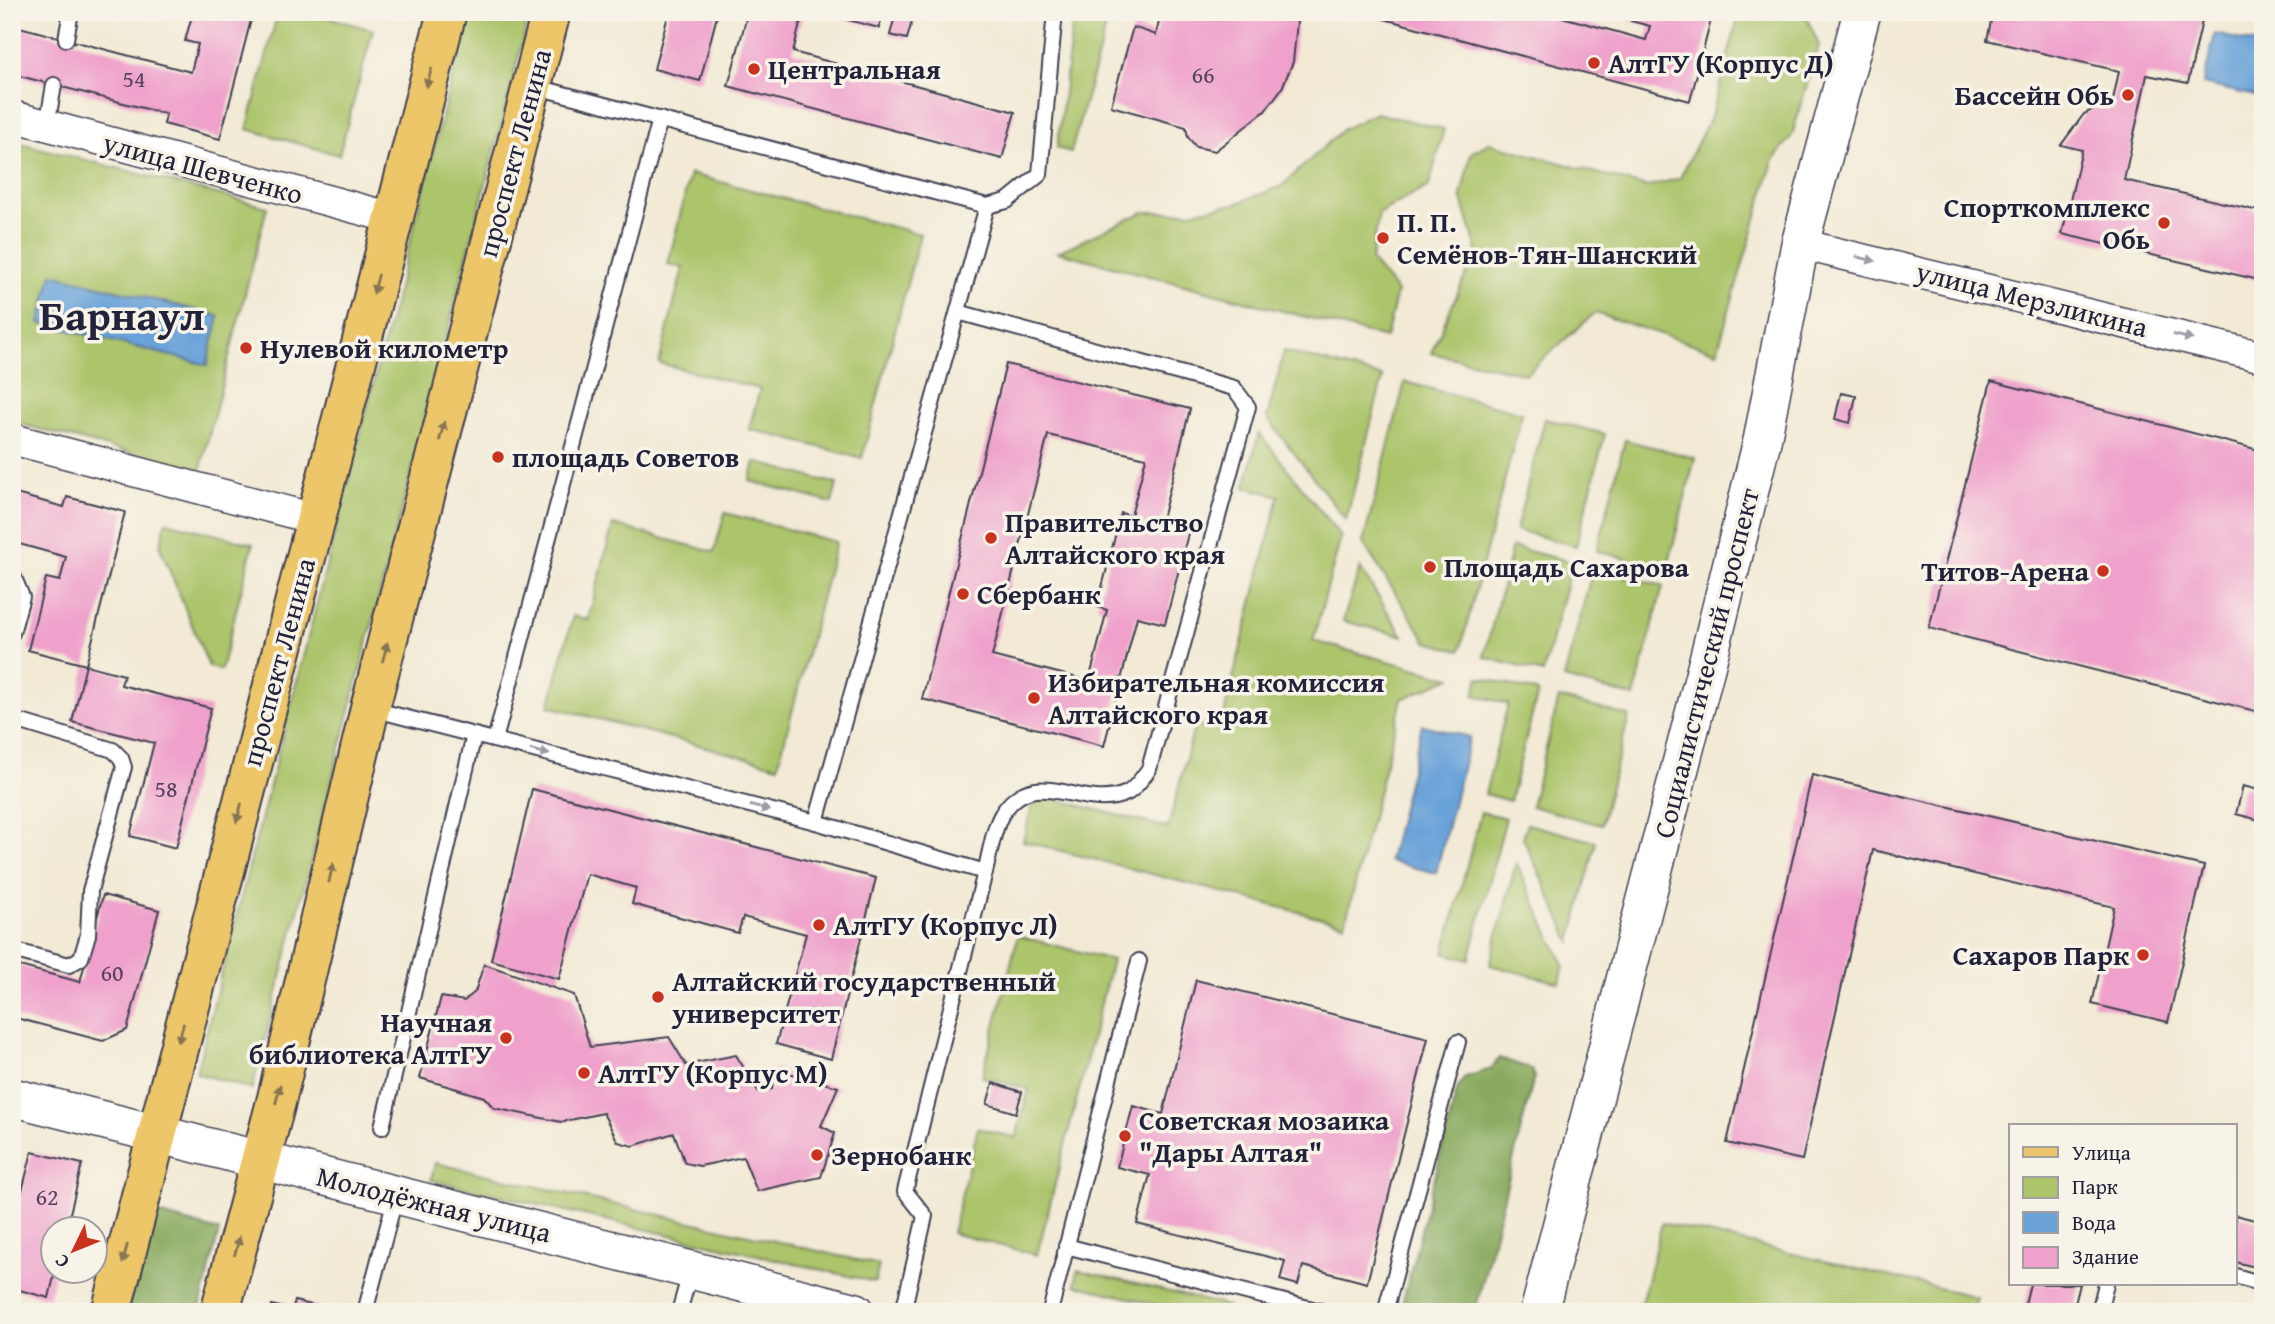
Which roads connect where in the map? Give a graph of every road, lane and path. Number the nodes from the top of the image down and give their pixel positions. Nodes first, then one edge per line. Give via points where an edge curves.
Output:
1 (71, 12) edge
2 (447, 12) edge
3 (551, 12) edge
4 (1055, 12) edge
5 (1862, 12) edge
6 (66, 39) dead end
7 (54, 85) dead end
8 (531, 85) junction
9 (12, 116) edge
10 (660, 119) junction
11 (47, 126) junction
12 (987, 206) junction
13 (393, 218) junction
14 (1800, 244) junction
15 (958, 313) junction
16 (2263, 357) edge
17 (12, 439) edge
18 (315, 519) junction
19 (12, 573) edge
20 (12, 633) edge
21 (370, 708) junction
22 (12, 719) edge
23 (474, 735) junction
24 (495, 740) junction
25 (816, 822) junction
26 (985, 872) junction
27 (12, 950) edge
28 (1139, 961) dead end
29 (1458, 1042) dead end
30 (12, 1097) edge
31 (382, 1127) dead end
32 (156, 1133) junction
33 (261, 1160) junction
34 (396, 1195) junction
35 (1066, 1246) junction
36 (691, 1270) junction
37 (2236, 1276) edge
38 (2263, 1284) edge
39 (2106, 1286) edge
40 (111, 1312) edge
41 (220, 1312) edge
42 (365, 1312) edge
43 (679, 1312) edge
44 (856, 1312) edge
45 (903, 1312) edge
46 (1050, 1312) edge
47 (1324, 1312) edge
48 (1385, 1312) edge
49 (1539, 1312) edge
50 (2099, 1312) edge

1 - 6 lane
2 -> 13 main road, проспект Ленина
3 - 8 main road, проспект Ленина
4 - 12 lane via 1040,174 1007,201
5 - 14 street, Социалистический проспект
7 - 11 lane
8 - 10 lane
21 -> 8 main road, проспект Ленина
9 - 11 street, улица Шевченко
10 - 12 lane
10 - 24 lane
11 - 13 street, улица Шевченко
12 - 15 lane
13 -> 18 main road, проспект Ленина
14 -> 16 street, улица Мерзликина
14 - 49 street, Социалистический проспект via 1762,441
15 - 25 lane
15 - 26 lane via 1234,388 1248,407 1149,769 1129,792 1101,800 1041,787 1015,799 1001,816
17 - 18 street
18 -> 32 main road, проспект Ленина
19 - 20 lane via 22,597
21 - 23 lane
33 -> 21 main road, проспект Ленина
22 - 27 lane via 113,750 124,767 90,891 89,931 81,958 69,965
23 - 24 lane
23 - 31 lane
24 -> 25 lane
25 - 26 lane
26 - 45 lane via 905,1191 925,1216
28 - 35 lane
29 - 48 lane
30 - 32 street, Молодёжная улица
32 - 33 street, Молодёжная улица
32 -> 40 main road, проспект Ленина
33 - 34 street, Молодёжная улица
41 -> 33 main road, проспект Ленина
34 - 36 street, Молодёжная улица
34 - 42 lane
35 - 46 lane
35 - 47 lane
36 - 43 lane
36 - 44 street, Молодёжная улица
37 - 38 lane
39 - 50 lane

